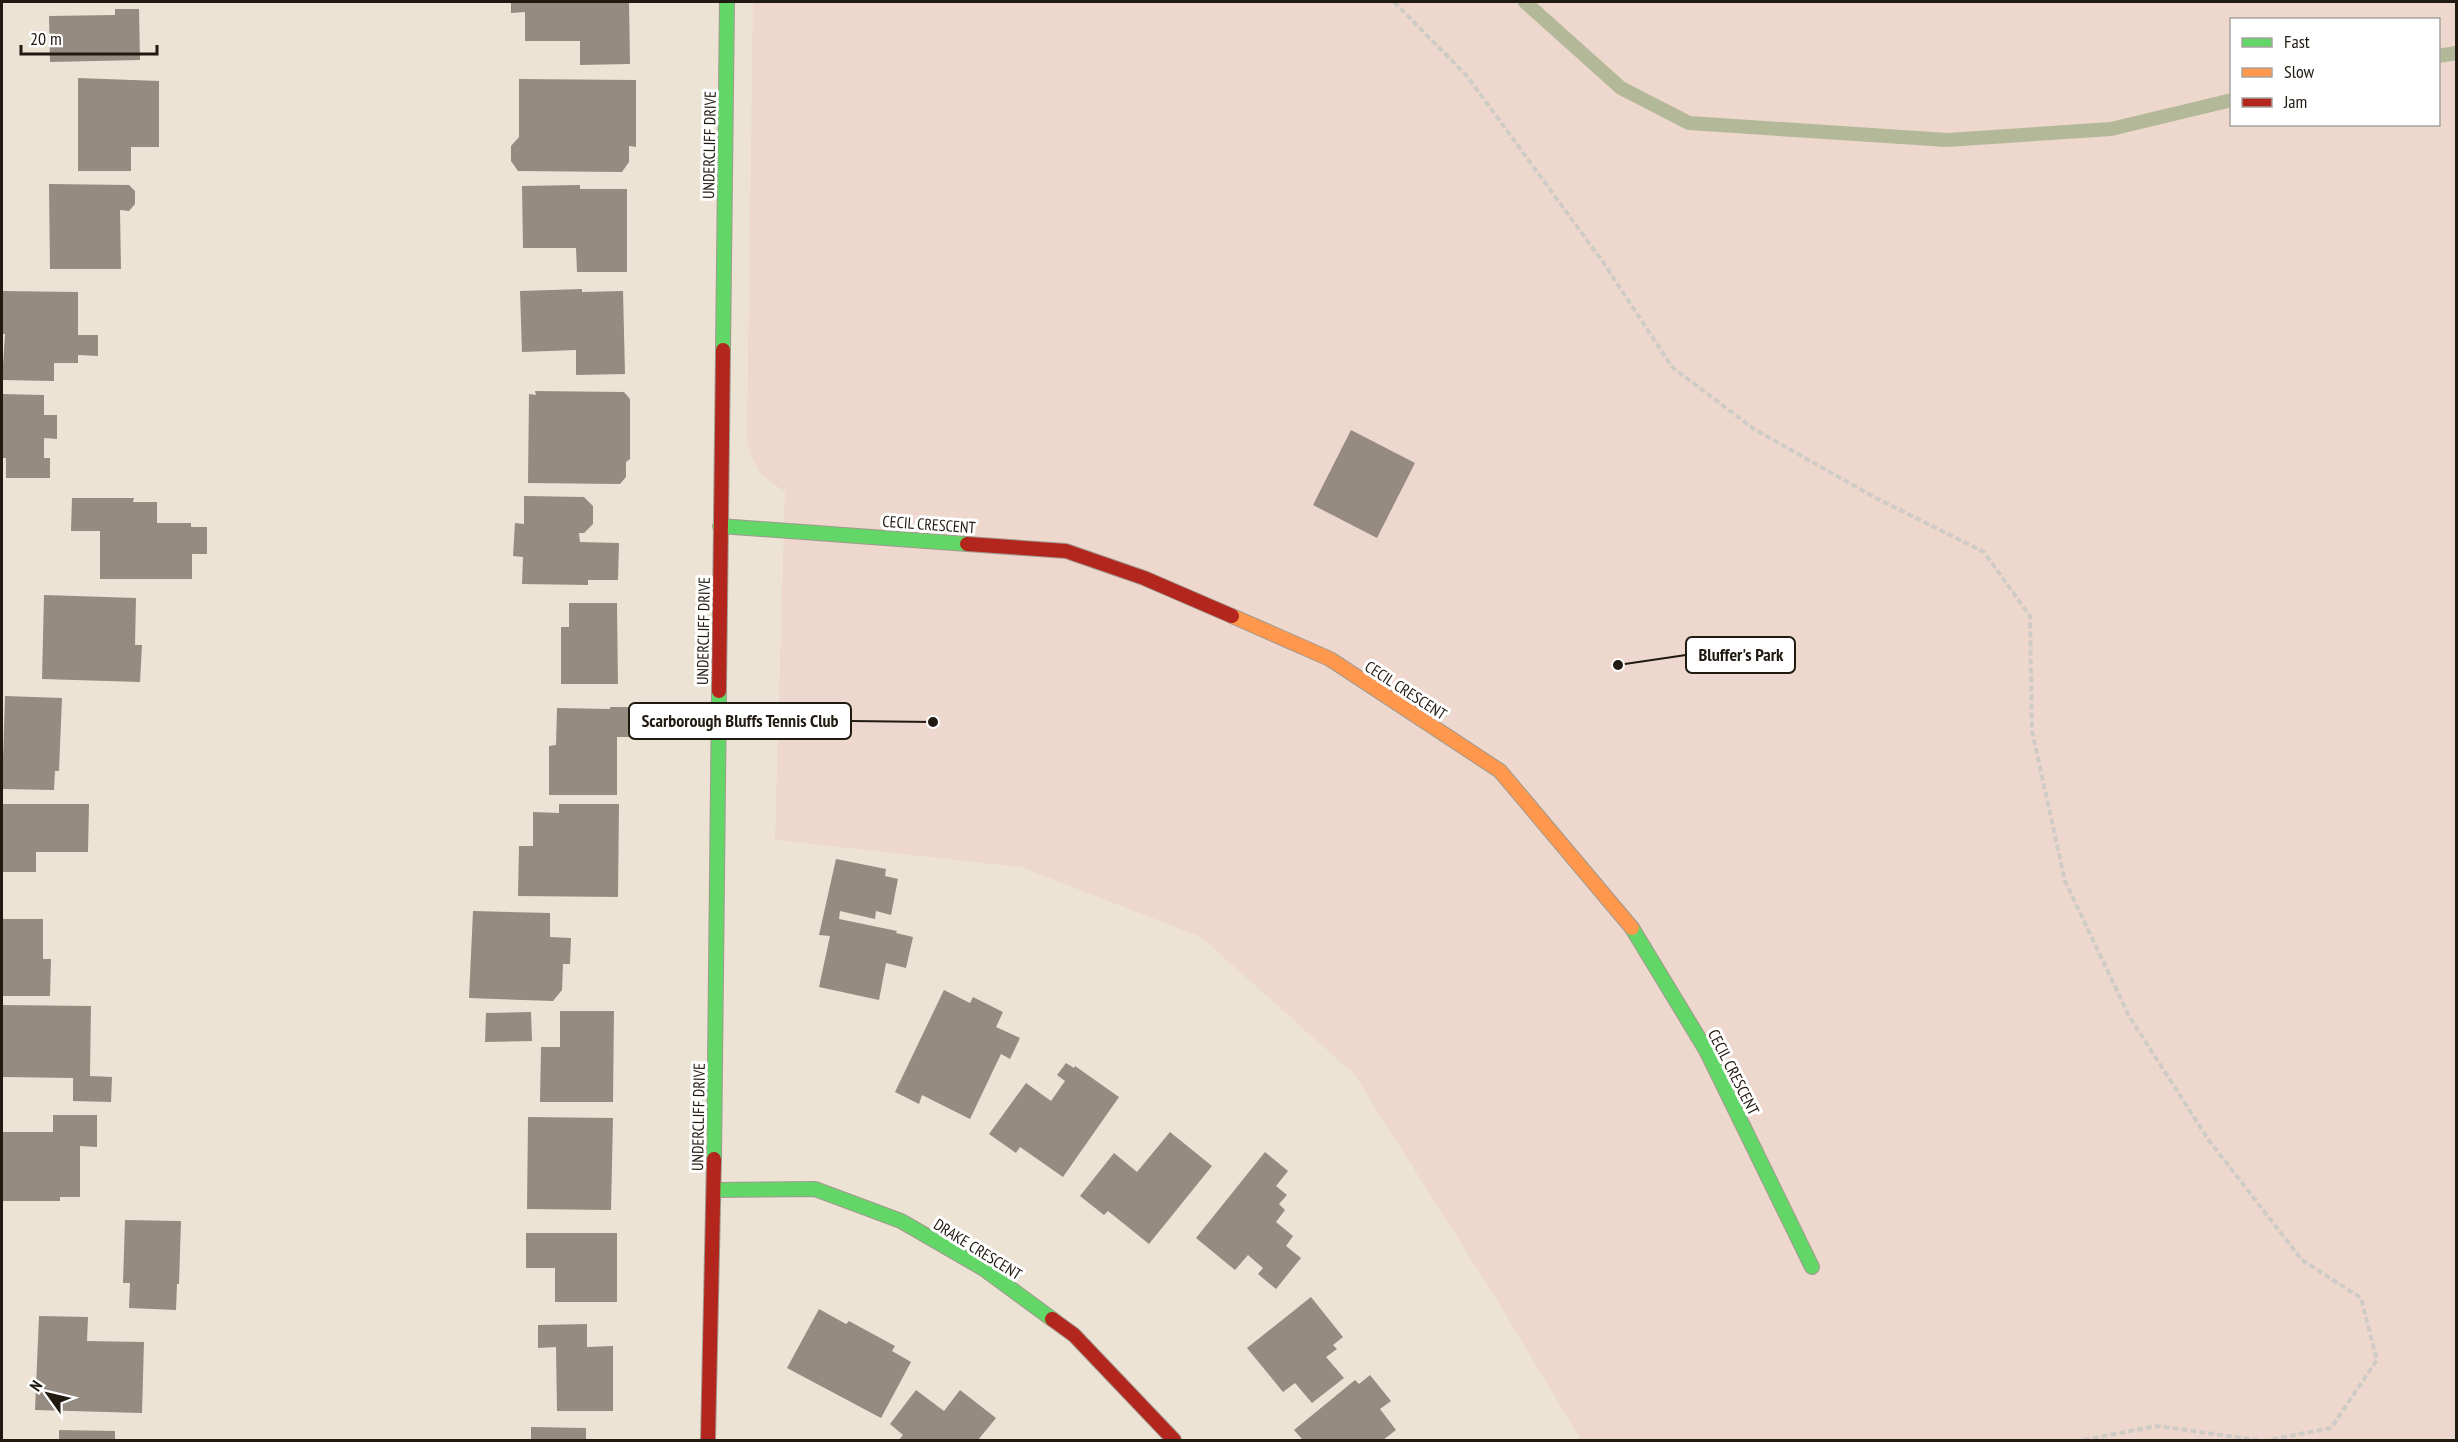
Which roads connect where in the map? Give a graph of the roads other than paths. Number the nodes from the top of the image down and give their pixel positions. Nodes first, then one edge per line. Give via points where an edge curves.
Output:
1 (727, 2) edge
2 (720, 526) junction
3 (714, 1190) junction
4 (1812, 1267) dead end
5 (708, 1440) edge
6 (1174, 1440) edge

1 - 2 street, UNDERCLIFF DRIVE
2 - 3 street, UNDERCLIFF DRIVE
2 - 4 street, CECIL CRESCENT via 1066,551 1144,578 1330,660 1500,771 1630,924 1706,1050
3 - 5 street, UNDERCLIFF DRIVE
3 - 6 street, DRAKE CRESCENT via 815,1189 901,1221 984,1269 1074,1335

